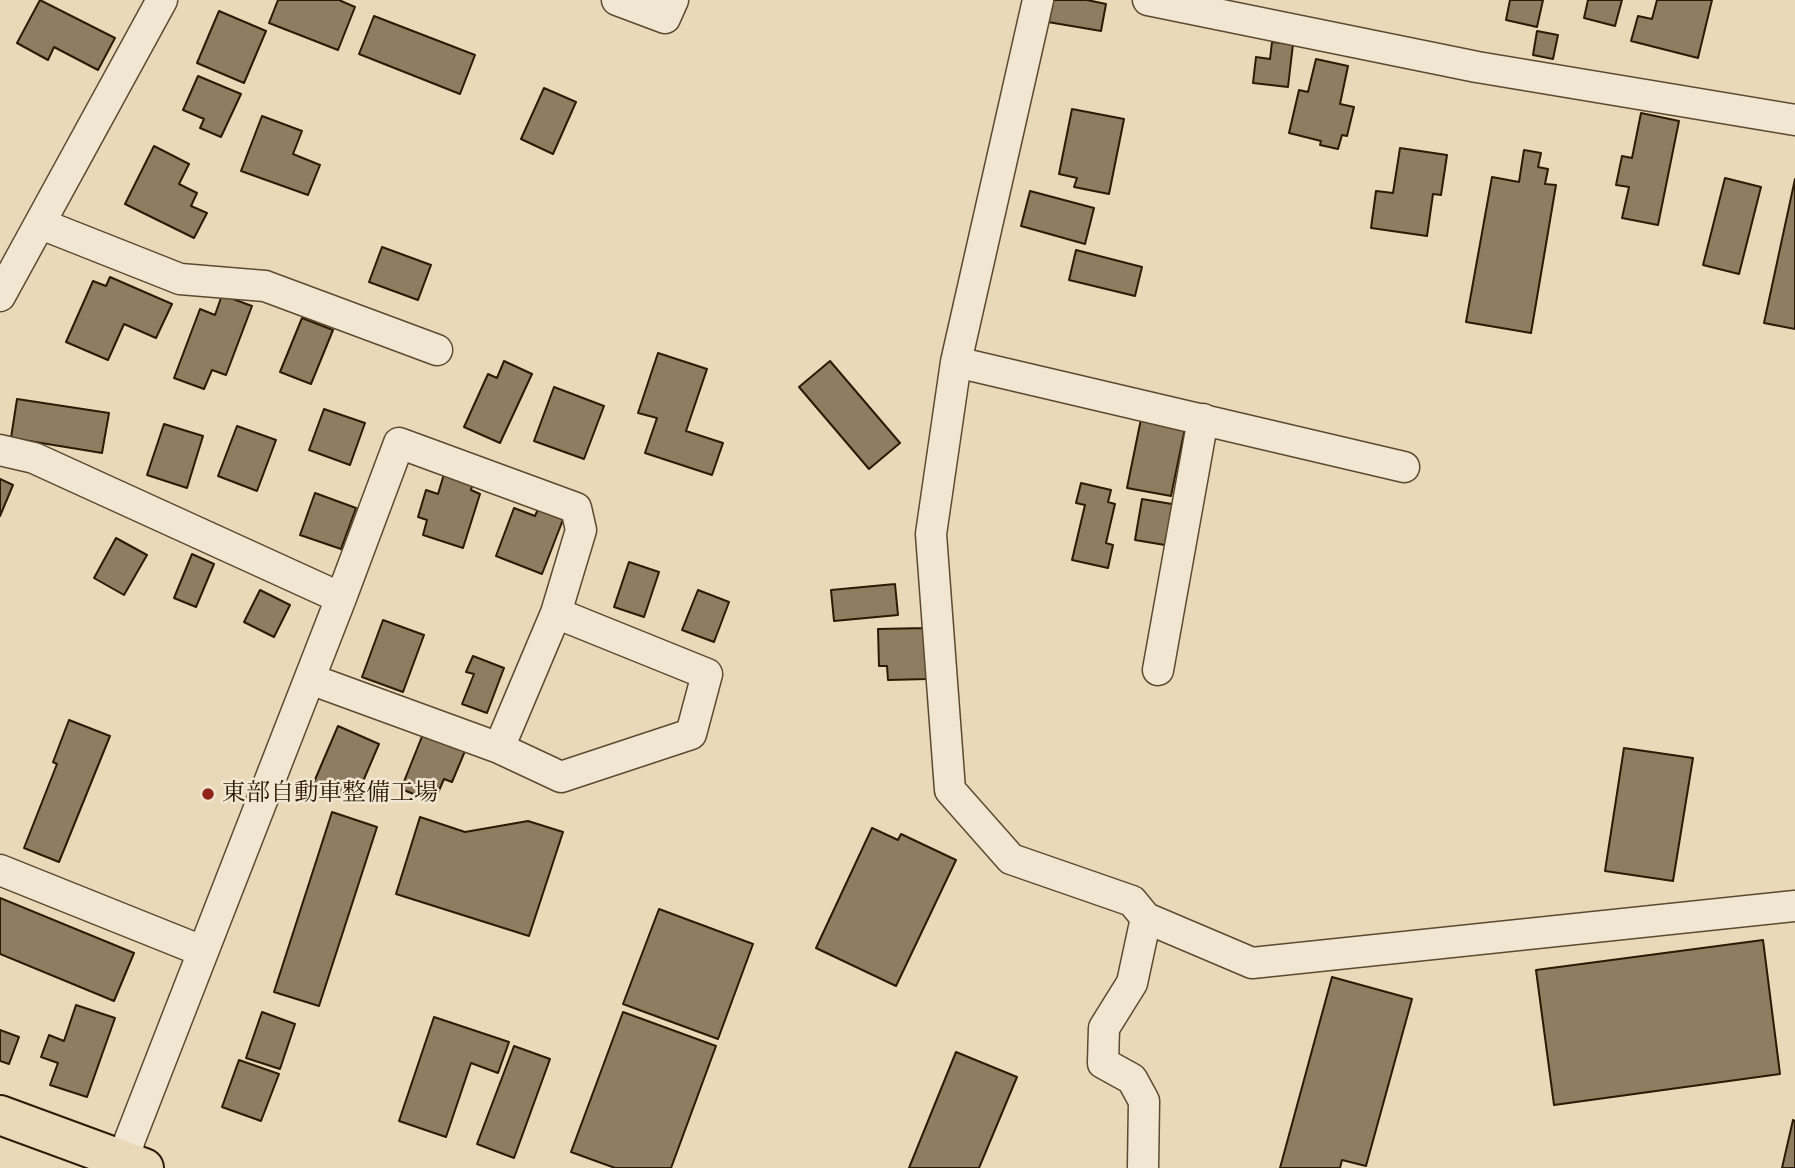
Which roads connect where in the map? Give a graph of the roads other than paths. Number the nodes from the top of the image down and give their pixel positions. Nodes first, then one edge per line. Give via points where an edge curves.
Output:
1 (162, 0) edge
2 (617, 0) edge
3 (673, 0) edge
4 (1038, 0) edge
5 (1148, 0) edge
6 (1795, 120) edge
7 (41, 224) junction
8 (0, 296) edge
9 (437, 350) dead end
10 (956, 362) junction
11 (1203, 419) junction
12 (0, 450) edge
13 (1404, 467) dead end
14 (341, 598) junction
15 (556, 612) junction
16 (1158, 670) dead end
17 (310, 679) junction
18 (499, 748) junction
19 (0, 870) edge
20 (1795, 906) edge
21 (1146, 918) junction
22 (202, 951) junction
23 (0, 1115) edge
24 (134, 1165) edge
25 (1143, 1168) edge

1 - 7 street
2 - 3 street via 665,18
4 - 10 street
5 - 6 street via 1477,67
7 - 8 street
7 - 9 street via 180,279 265,286
10 - 11 street
10 - 21 street via 932,534 950,790 1011,859 1132,901
11 - 13 street
11 - 16 street
12 - 14 street via 34,458
14 - 15 street via 399,443 576,508 581,530
14 - 17 street
15 - 18 street
15 - 18 street via 707,674 691,734 561,777
17 - 18 street
17 - 22 street
19 - 22 street
20 - 21 street via 1252,963
21 - 25 street via 1132,983 1104,1028 1103,1063 1132,1079 1144,1101
22 - 24 street via 130,1139
23 - 24 highway

